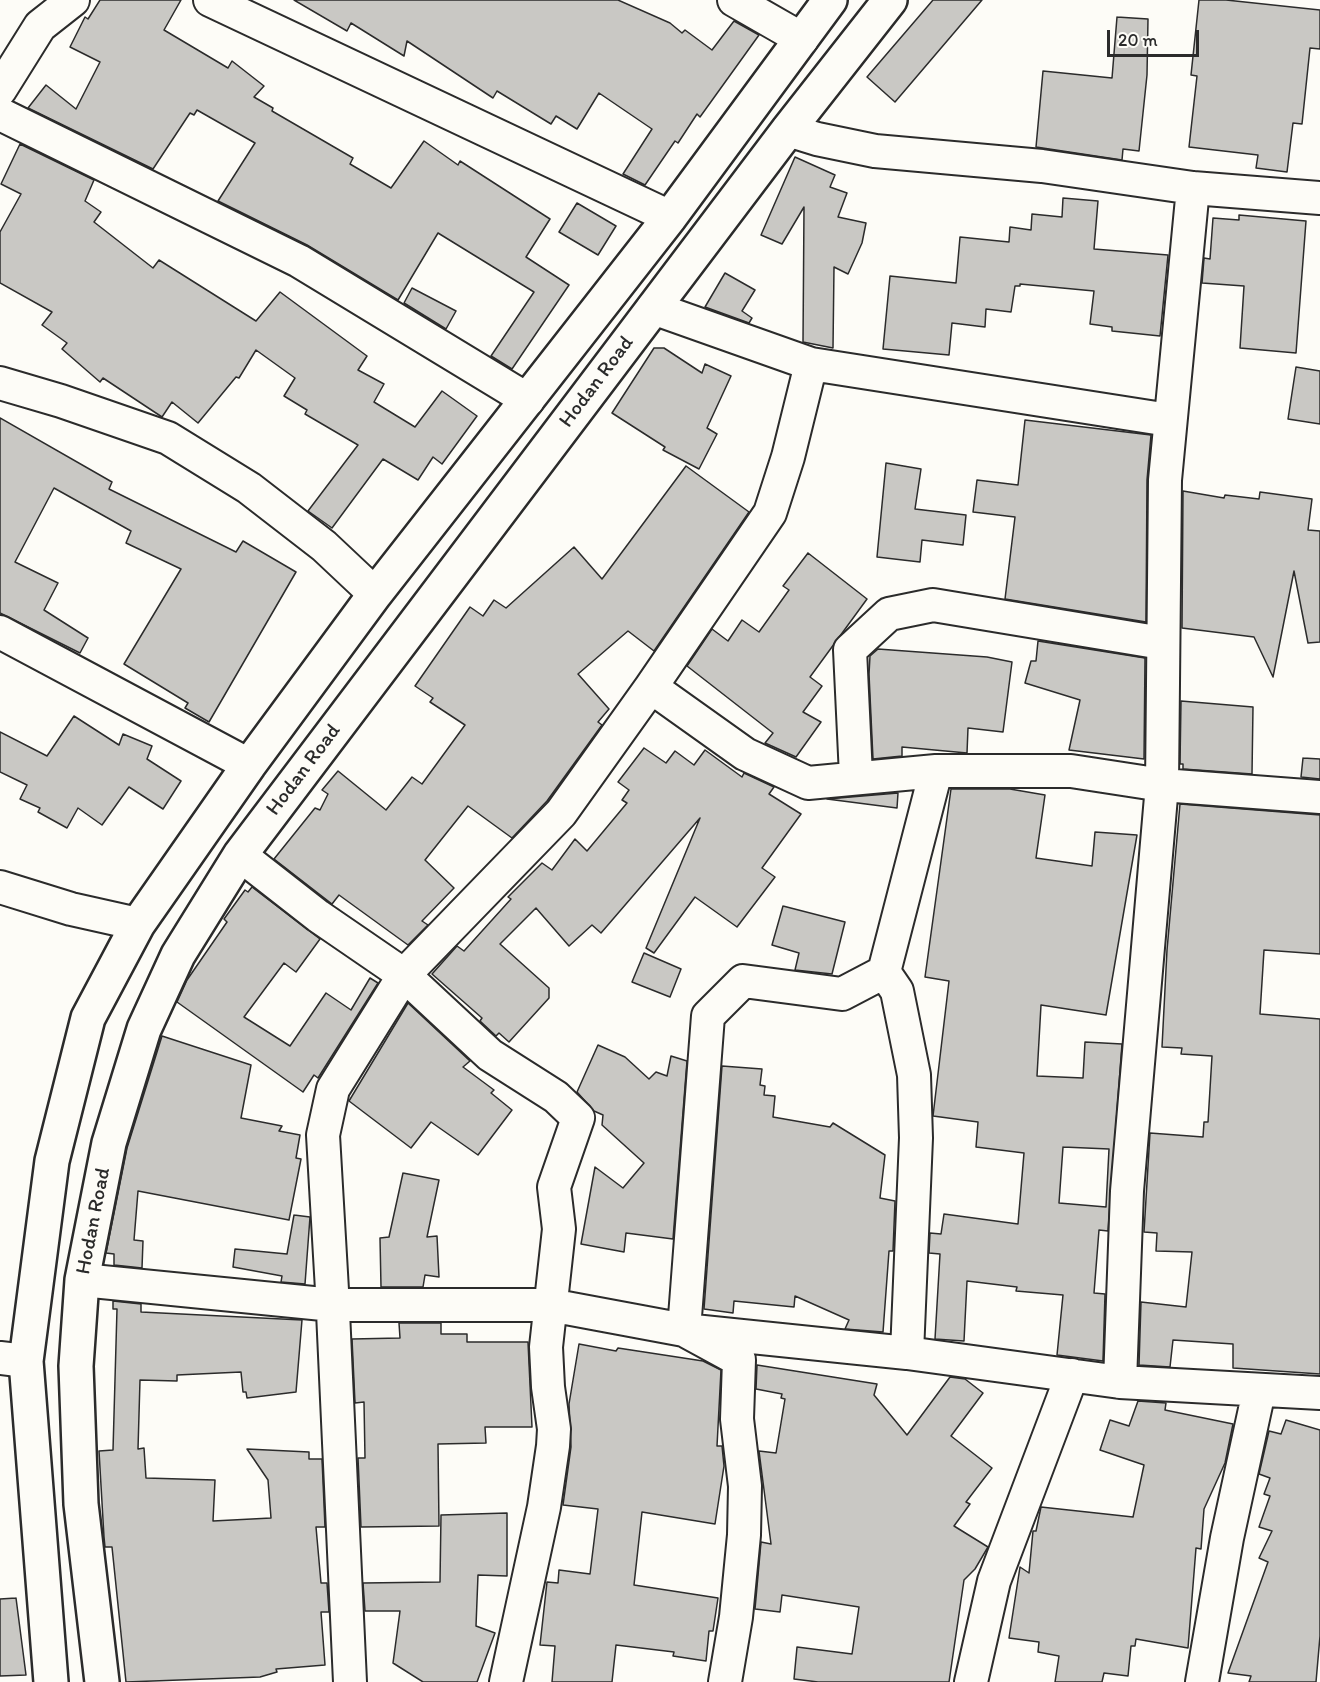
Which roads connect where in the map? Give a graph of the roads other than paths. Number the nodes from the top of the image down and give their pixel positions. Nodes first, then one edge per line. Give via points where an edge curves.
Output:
1 (72, 0) edge
2 (210, 0) edge
3 (734, 0) edge
4 (830, 0) edge
5 (890, 0) edge
6 (802, 39) junction
7 (0, 90) edge
8 (0, 114) edge
9 (788, 130) junction
10 (1193, 188) junction
11 (1320, 198) edge
12 (670, 217) junction
13 (653, 308) junction
14 (811, 364) junction
15 (0, 383) edge
16 (528, 399) junction
17 (1169, 420) junction
18 (375, 594) junction
19 (0, 632) edge
20 (1162, 644) junction
21 (651, 687) junction
22 (249, 765) junction
23 (936, 771) junction
24 (856, 776) junction
25 (1162, 785) junction
26 (1320, 797) edge
27 (240, 855) junction
28 (0, 887) edge
29 (138, 924) junction
30 (884, 972) junction
31 (404, 975) junction
32 (82, 1280) junction
33 (333, 1305) junction
34 (550, 1305) junction
35 (684, 1329) junction
36 (907, 1353) junction
37 (13, 1360) edge
38 (1072, 1375) junction
39 (1120, 1382) junction
40 (1259, 1391) junction
41 (1320, 1393) edge
42 (51, 1682) edge
43 (102, 1682) edge
44 (350, 1682) edge
45 (506, 1682) edge
46 (725, 1682) edge
47 (971, 1682) edge
48 (1202, 1682) edge

1 - 7 street via 40,26
2 - 12 street
3 - 6 street
4 - 6 main road, Hodan Road
5 - 9 main road, Hodan Road
6 - 12 main road, Hodan Road
8 - 16 street via 299,261
9 - 10 street via 875,151 1042,166
9 - 13 main road, Hodan Road
10 - 11 street
10 - 17 street
12 - 16 main road, Hodan Road
13 - 14 street
13 - 27 main road, Hodan Road
14 - 17 street
14 - 21 street via 770,513
15 - 18 street via 168,438 249,488 324,546
16 - 18 main road, Hodan Road
17 - 20 street
18 - 22 main road, Hodan Road
19 - 22 street
20 - 24 street via 933,605 889,614 850,650
20 - 25 street
21 - 24 street via 745,754 808,783
21 - 31 street via 561,813
22 - 29 main road, Hodan Road
23 - 24 street
23 - 25 street via 1071,771
23 - 30 street
25 - 26 street
25 - 39 street via 1127,1191
27 - 31 street via 318,916
27 - 32 main road, Hodan Road via 178,955 144,1029 109,1143
28 - 29 street
29 - 37 main road, Hodan Road via 88,1018 52,1161
30 - 35 street via 842,994 744,981 708,1016
30 - 36 street via 897,991 914,1075 916,1138
31 - 33 street via 333,1089 323,1135
31 - 34 street via 490,1055 556,1097 578,1118 554,1187 559,1229
32 - 33 street
32 - 43 main road, Hodan Road via 76,1366 81,1504
33 - 34 street
33 - 44 street
34 - 35 street
34 - 45 street via 546,1347 553,1446 544,1508
35 - 36 street
35 - 46 street via 739,1360 737,1419 745,1486 744,1535
36 - 38 street
37 - 42 main road, Hodan Road
38 - 39 street
38 - 47 street via 994,1581
39 - 40 street
40 - 41 street
40 - 48 street via 1227,1538

